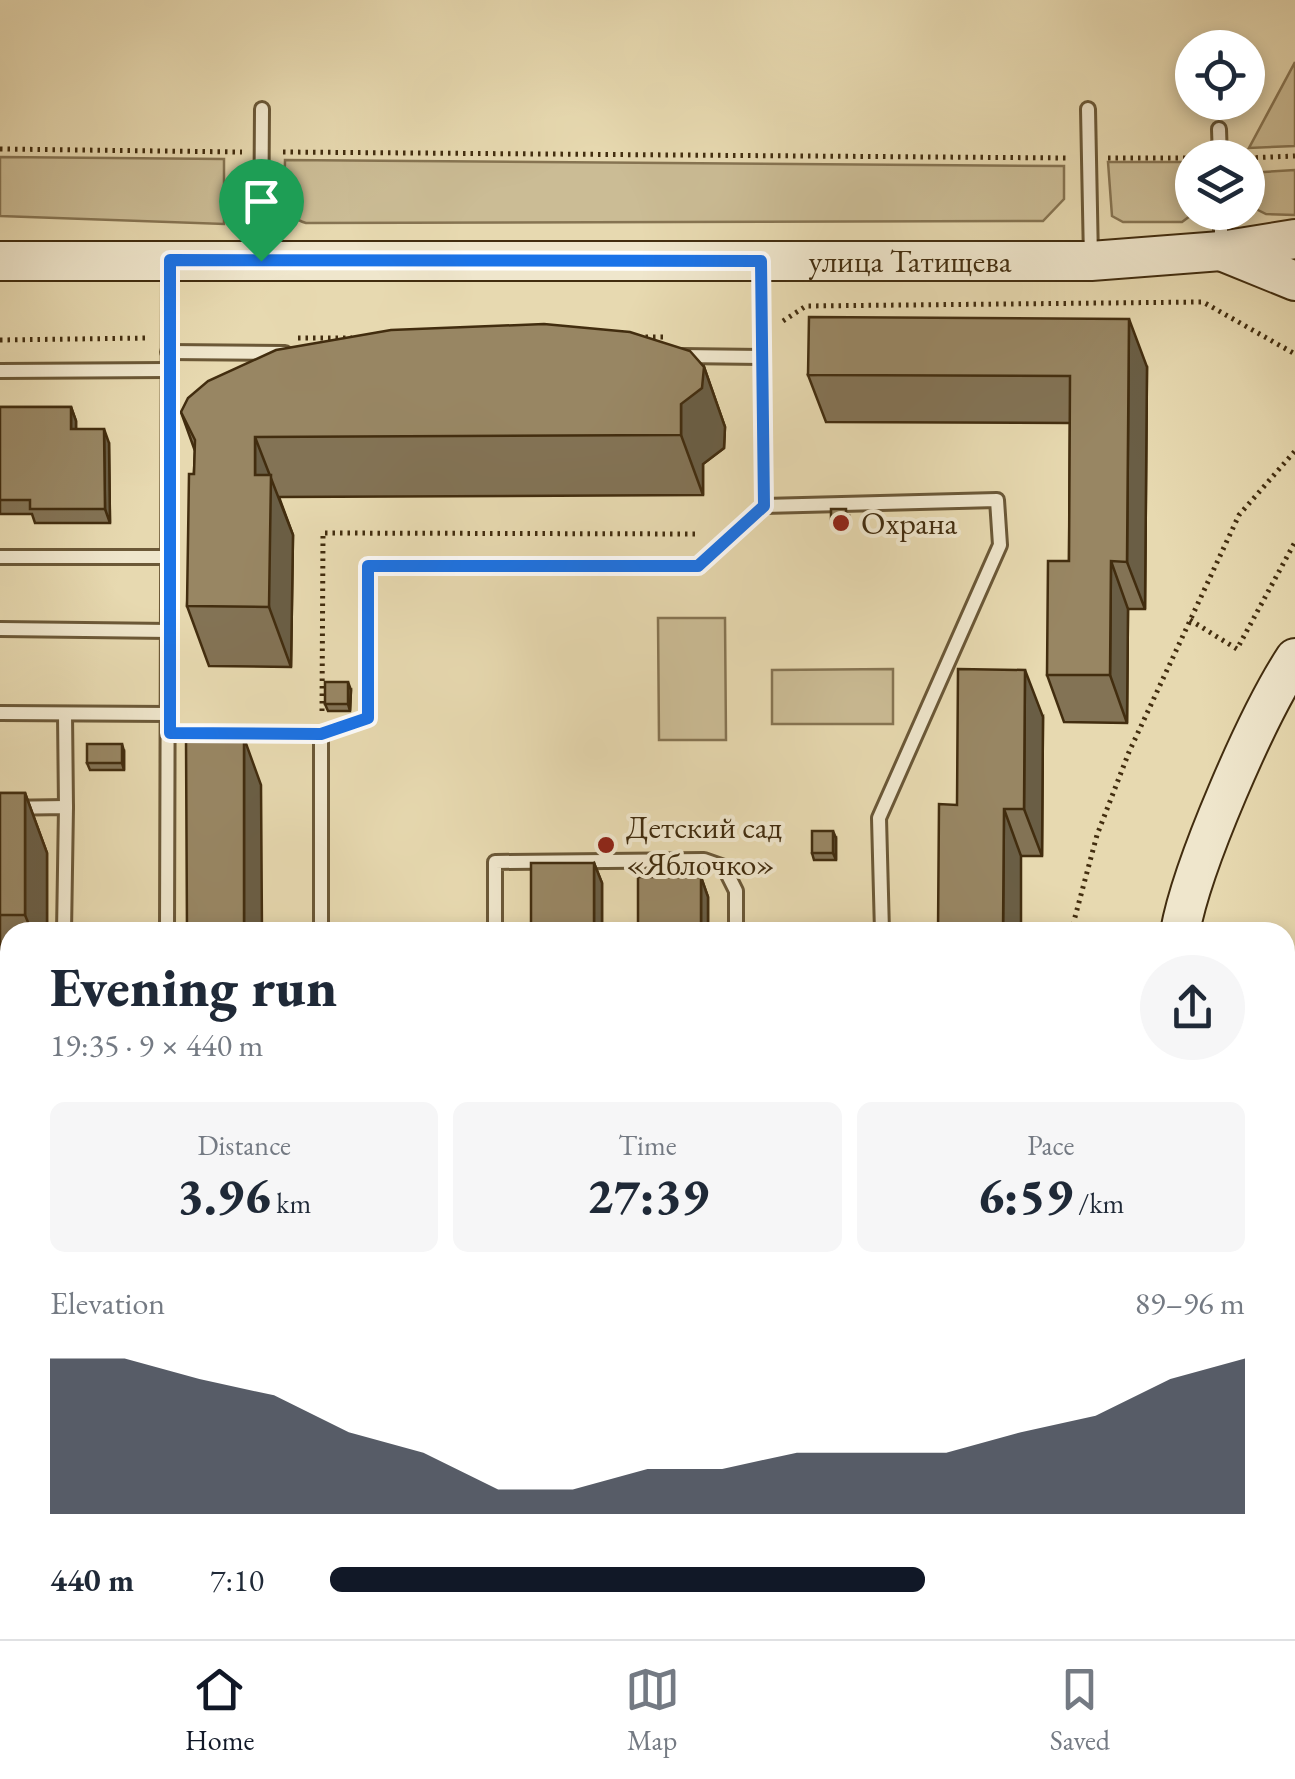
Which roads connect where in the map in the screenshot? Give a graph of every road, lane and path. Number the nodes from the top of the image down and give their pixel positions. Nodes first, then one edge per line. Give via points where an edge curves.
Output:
1 (262, 108) dead end
2 (1088, 109) dead end
3 (1219, 130) dead end
4 (1219, 140) edge
5 (0, 149) edge
6 (262, 152) junction
7 (1295, 156) edge
8 (1265, 157) edge
9 (1090, 158) junction
10 (1175, 158) edge
11 (1220, 230) edge
12 (1295, 239) edge
13 (1221, 252) junction
14 (170, 260) junction
15 (0, 261) edge
16 (261, 261) junction
17 (761, 261) junction
18 (1091, 261) junction
19 (1295, 281) edge
20 (762, 336) junction
21 (624, 337) edge
22 (683, 337) dead end
23 (287, 338) dead end
24 (366, 338) edge
25 (0, 340) edge
26 (168, 345) junction
27 (307, 353) edge
28 (1295, 354) edge
29 (663, 356) edge
30 (762, 357) junction
31 (168, 370) junction
32 (0, 371) edge
33 (1295, 451) edge
34 (764, 506) junction
35 (1295, 542) edge
36 (0, 557) edge
37 (168, 557) junction
38 (1190, 620) junction
39 (0, 629) edge
40 (170, 630) junction
41 (1295, 658) edge
42 (0, 713) edge
43 (65, 714) junction
44 (170, 714) junction
45 (170, 733) junction
46 (321, 734) junction
47 (0, 808) edge
48 (66, 808) junction
49 (64, 922) edge
50 (167, 922) edge
51 (321, 922) edge
52 (495, 922) edge
53 (736, 922) edge
54 (882, 922) edge
55 (1074, 922) edge
56 (1183, 922) edge

1 - 6 lane
2 - 9 lane
3 - 4 lane
5 - 6 path
6 - 9 path
6 - 16 lane
7 - 8 path
9 - 10 path
9 - 18 lane
11 - 13 lane
12 - 13 street, улица Татищева
13 - 18 street, улица Татищева
13 - 19 street, улица Татищева
14 - 15 street, улица Татищева
14 - 16 street, улица Татищева
14 - 26 lane
16 - 17 street, улица Татищева
17 - 18 street, улица Татищева
17 - 20 lane
20 - 28 path via 806,306 1203,302
20 - 30 lane
21 - 22 path
23 - 24 path
25 - 26 path
26 - 27 lane
26 - 31 lane
29 - 30 lane
30 - 34 lane
31 - 32 lane
31 - 37 lane
33 - 38 path via 1239,515
34 - 46 lane via 698,566 368,566 368,718
34 - 54 lane via 997,500 1000,544 879,818
35 - 38 path via 1237,649
36 - 37 lane
37 - 40 lane
38 - 55 path via 1097,835
39 - 40 lane
40 - 44 lane
41 - 56 street via 1217,826
42 - 43 lane
43 - 44 lane
43 - 48 lane
44 - 45 lane
45 - 46 lane
45 - 50 lane
46 - 51 lane
47 - 48 lane
48 - 49 lane
52 - 53 lane via 495,862 704,860 724,867 736,891

